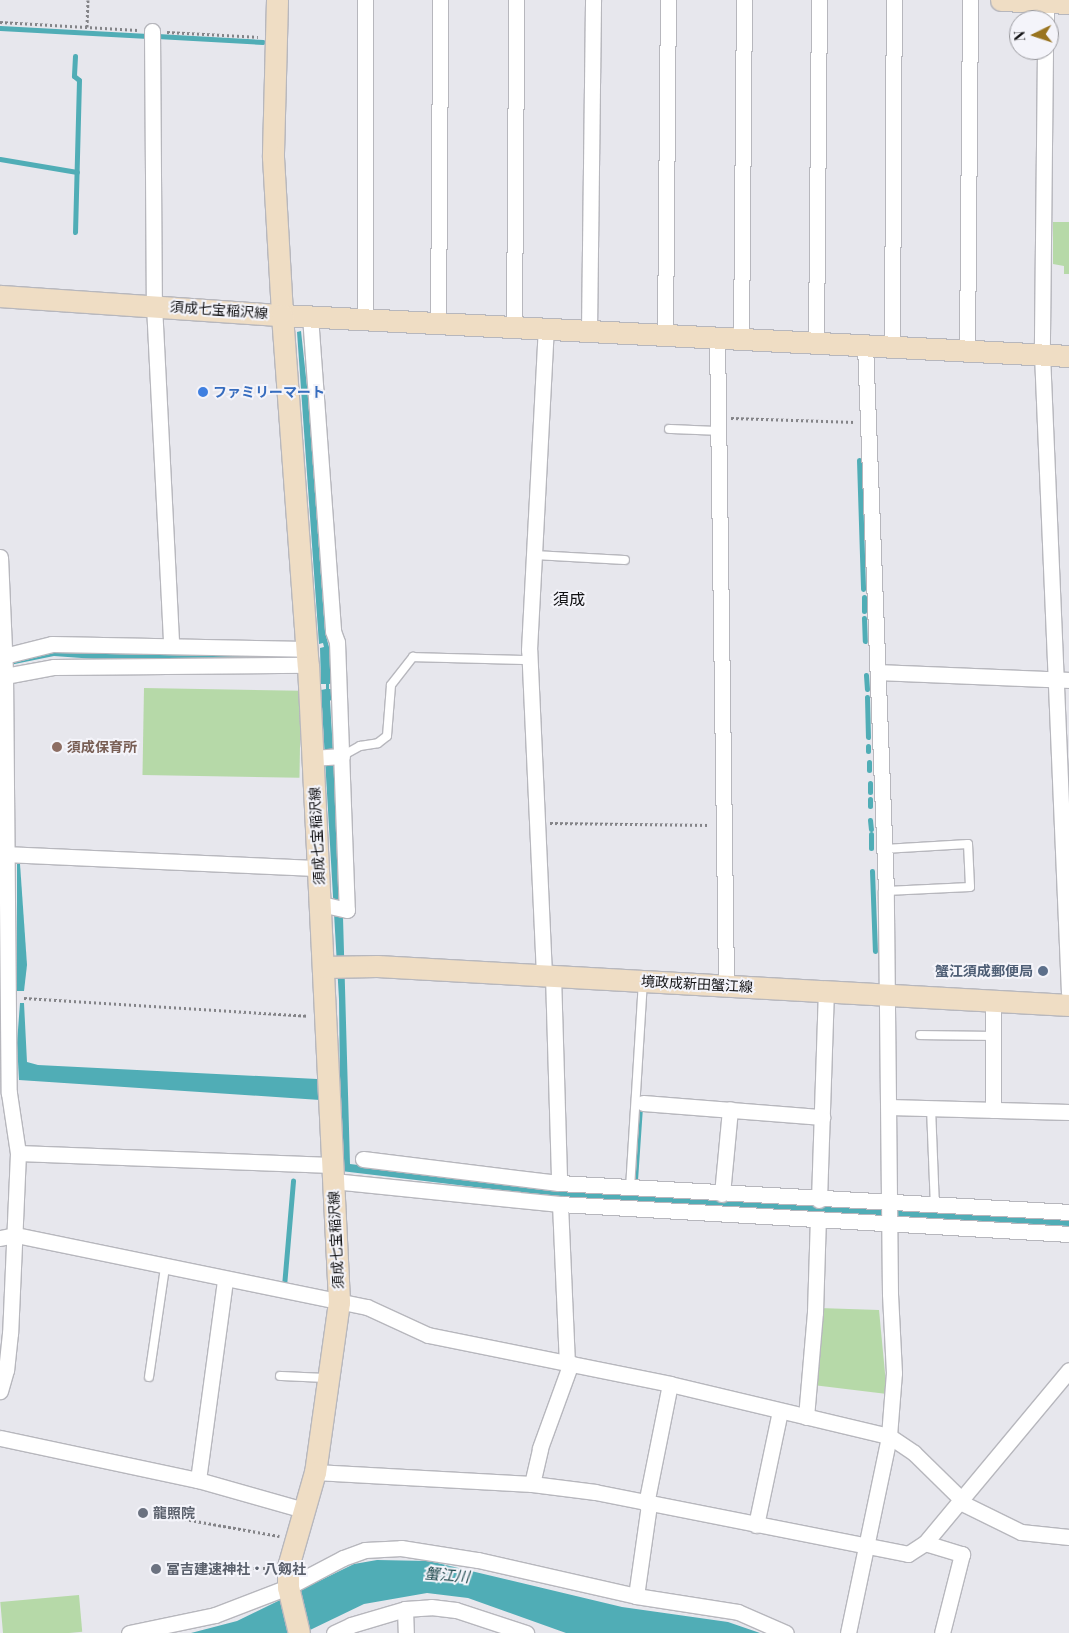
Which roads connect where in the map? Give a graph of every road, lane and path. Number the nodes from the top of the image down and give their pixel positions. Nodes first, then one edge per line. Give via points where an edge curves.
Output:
1 (88, 0) edge
2 (277, 0) edge
3 (365, 0) edge
4 (440, 0) edge
5 (516, 0) edge
6 (593, 0) edge
7 (668, 0) edge
8 (744, 0) edge
9 (819, 0) edge
10 (894, 0) edge
11 (970, 0) edge
12 (1001, 0) edge
13 (1069, 3) edge
14 (1046, 8) edge
15 (87, 28) dead end
16 (152, 31) dead end
17 (1045, 60) edge
18 (0, 296) edge
19 (154, 306) junction
20 (282, 315) junction
21 (310, 316) junction
22 (365, 319) junction
23 (438, 323) junction
24 (514, 327) junction
25 (546, 328) junction
26 (589, 331) junction
27 (665, 335) junction
28 (717, 337) junction
29 (741, 338) junction
30 (816, 342) junction
31 (865, 345) junction
32 (892, 346) junction
33 (967, 350) junction
34 (1042, 354) junction
35 (1069, 356) edge
36 (868, 423) junction
37 (718, 424) junction
38 (669, 429) dead end
39 (534, 554) junction
40 (0, 557) edge
41 (625, 560) dead end
42 (171, 646) junction
43 (307, 657) junction
44 (529, 660) junction
45 (5, 665) junction
46 (878, 672) junction
47 (1062, 680) edge
48 (340, 756) junction
49 (318, 757) junction
50 (537, 822) junction
51 (724, 826) junction
52 (884, 848) junction
53 (6, 854) junction
54 (318, 868) junction
55 (886, 891) junction
56 (332, 907) junction
57 (337, 967) junction
58 (549, 975) junction
59 (643, 980) junction
60 (726, 985) junction
61 (826, 992) junction
62 (1069, 992) edge
63 (886, 996) junction
64 (8, 997) junction
65 (993, 1001) junction
66 (1069, 1005) edge
67 (326, 1018) junction
68 (920, 1035) dead end
69 (993, 1036) junction
70 (640, 1103) junction
71 (889, 1107) junction
72 (931, 1108) junction
73 (730, 1109) junction
74 (993, 1110) junction
75 (1069, 1112) edge
76 (822, 1116) junction
77 (18, 1153) junction
78 (363, 1159) dead end
79 (333, 1173) junction
80 (559, 1183) junction
81 (630, 1188) junction
82 (722, 1194) junction
83 (819, 1200) junction
84 (560, 1204) junction
85 (935, 1206) junction
86 (1069, 1212) edge
87 (891, 1214) junction
88 (818, 1220) junction
89 (1069, 1234) edge
90 (16, 1235) junction
91 (0, 1238) edge
92 (165, 1267) junction
93 (225, 1279) junction
94 (340, 1302) junction
95 (569, 1362) junction
96 (1069, 1370) edge
97 (280, 1376) dead end
98 (149, 1377) dead end
99 (328, 1379) junction
100 (670, 1384) junction
101 (0, 1391) edge
102 (780, 1411) junction
103 (806, 1417) junction
104 (889, 1436) junction
105 (0, 1438) edge
106 (315, 1472) junction
107 (198, 1480) junction
108 (532, 1484) junction
109 (961, 1501) junction
110 (648, 1504) junction
111 (304, 1510) junction
112 (179, 1518) dead end
113 (756, 1526) junction
114 (1069, 1537) edge
115 (296, 1539) junction
116 (925, 1543) junction
117 (865, 1545) junction
118 (203, 1568) dead end
119 (289, 1581) junction
120 (636, 1596) junction
121 (405, 1609) junction
122 (129, 1633) edge
123 (299, 1633) edge
124 (334, 1633) edge
125 (406, 1633) edge
126 (524, 1633) edge
127 (786, 1633) edge
128 (848, 1633) edge
129 (942, 1633) edge

1 - 15 path
2 - 20 main road via 273,157
3 - 22 street
4 - 23 street
5 - 24 street
6 - 26 street
7 - 27 street
8 - 29 street
9 - 30 street
10 - 32 street
11 - 33 street
12 - 14 main road
13 - 14 main road
16 - 19 street
17 - 34 street
18 - 19 main road, 須成七宝稲沢線
19 - 20 main road, 須成七宝稲沢線
19 - 42 street
20 - 21 main road
20 - 43 main road, 須成七宝稲沢線
21 - 22 main road
21 - 48 street via 333,631 337,642
22 - 23 main road
23 - 24 main road
24 - 25 main road
25 - 26 main road
25 - 39 street
26 - 27 main road
27 - 28 main road
28 - 29 main road
28 - 37 street
29 - 30 main road
30 - 31 main road
31 - 32 main road
31 - 36 street
32 - 33 main road
33 - 34 main road
34 - 35 main road
34 - 47 street
36 - 37 path
36 - 46 street
37 - 38 lane
37 - 51 street
39 - 41 lane
39 - 44 street
40 - 45 street
42 - 43 street
42 - 45 street via 52,644
43 - 45 street via 54,667
43 - 49 main road, 須成七宝稲沢線
44 - 48 lane via 413,657 391,685 387,736 378,743 360,746
44 - 50 street
45 - 53 street
46 - 47 street
46 - 52 street
47 - 62 street
48 - 49 street
48 - 56 street
49 - 54 main road, 須成七宝稲沢線
50 - 51 path
50 - 58 street
51 - 60 street
52 - 55 street
52 - 55 lane via 968,844 970,886
53 - 54 street
53 - 64 street
54 - 56 main road, 須成七宝稲沢線
55 - 63 street
56 - 57 main road, 須成七宝稲沢線
57 - 58 main road, 境政成新田蟹江線
57 - 67 main road, 須成七宝稲沢線
58 - 59 main road, 境政成新田蟹江線
58 - 80 street
59 - 60 main road, 境政成新田蟹江線
59 - 70 lane
60 - 61 main road, 境政成新田蟹江線
61 - 63 main road, 境政成新田蟹江線
61 - 76 street
63 - 65 main road, 境政成新田蟹江線
63 - 71 street
64 - 67 path
64 - 77 street via 10,1093
65 - 66 main road, 境政成新田蟹江線
65 - 69 street
67 - 79 main road, 須成七宝稲沢線
68 - 69 lane
69 - 74 street
70 - 73 street
70 - 81 lane
71 - 72 street
71 - 87 street
72 - 74 street
72 - 85 lane
73 - 76 street
73 - 82 street
74 - 75 street
76 - 83 street
77 - 79 street
77 - 90 street
78 - 80 street
79 - 84 street
79 - 94 main road, 須成七宝稲沢線
80 - 81 street
81 - 82 street
82 - 83 street
83 - 87 street
84 - 88 street
84 - 95 street
85 - 86 street
85 - 87 street
87 - 88 street
87 - 89 street
87 - 104 street via 894,1374
88 - 103 street via 815,1312
90 - 91 street
90 - 92 street
90 - 101 street via 6,1370
92 - 93 street
92 - 98 lane
93 - 94 street
93 - 107 street
94 - 95 street via 383,1312 428,1335
94 - 99 main road, 須成七宝稲沢線
95 - 100 street
95 - 108 street via 540,1448
96 - 109 street
97 - 99 lane
99 - 106 main road, 須成七宝稲沢線
100 - 102 street
100 - 110 street
102 - 103 street
102 - 113 street
103 - 104 street
104 - 109 street via 914,1452
104 - 117 street
105 - 107 street
106 - 108 street
106 - 111 main road, 須成七宝稲沢線
107 - 111 street
108 - 110 street via 595,1492
109 - 114 street via 1022,1532
109 - 116 street
110 - 113 street
110 - 120 street
111 - 115 main road, 須成七宝稲沢線
112 - 115 path
113 - 117 street
115 - 119 main road, 須成七宝稲沢線
116 - 117 street via 908,1554
116 - 129 street via 962,1554
117 - 128 street
118 - 119 path
119 - 120 street via 365,1550 401,1548 478,1560
119 - 122 street via 215,1615
119 - 123 main road, 須成七宝稲沢線
120 - 127 street via 738,1612
121 - 124 street via 351,1624
121 - 125 street
121 - 126 street via 456,1610

